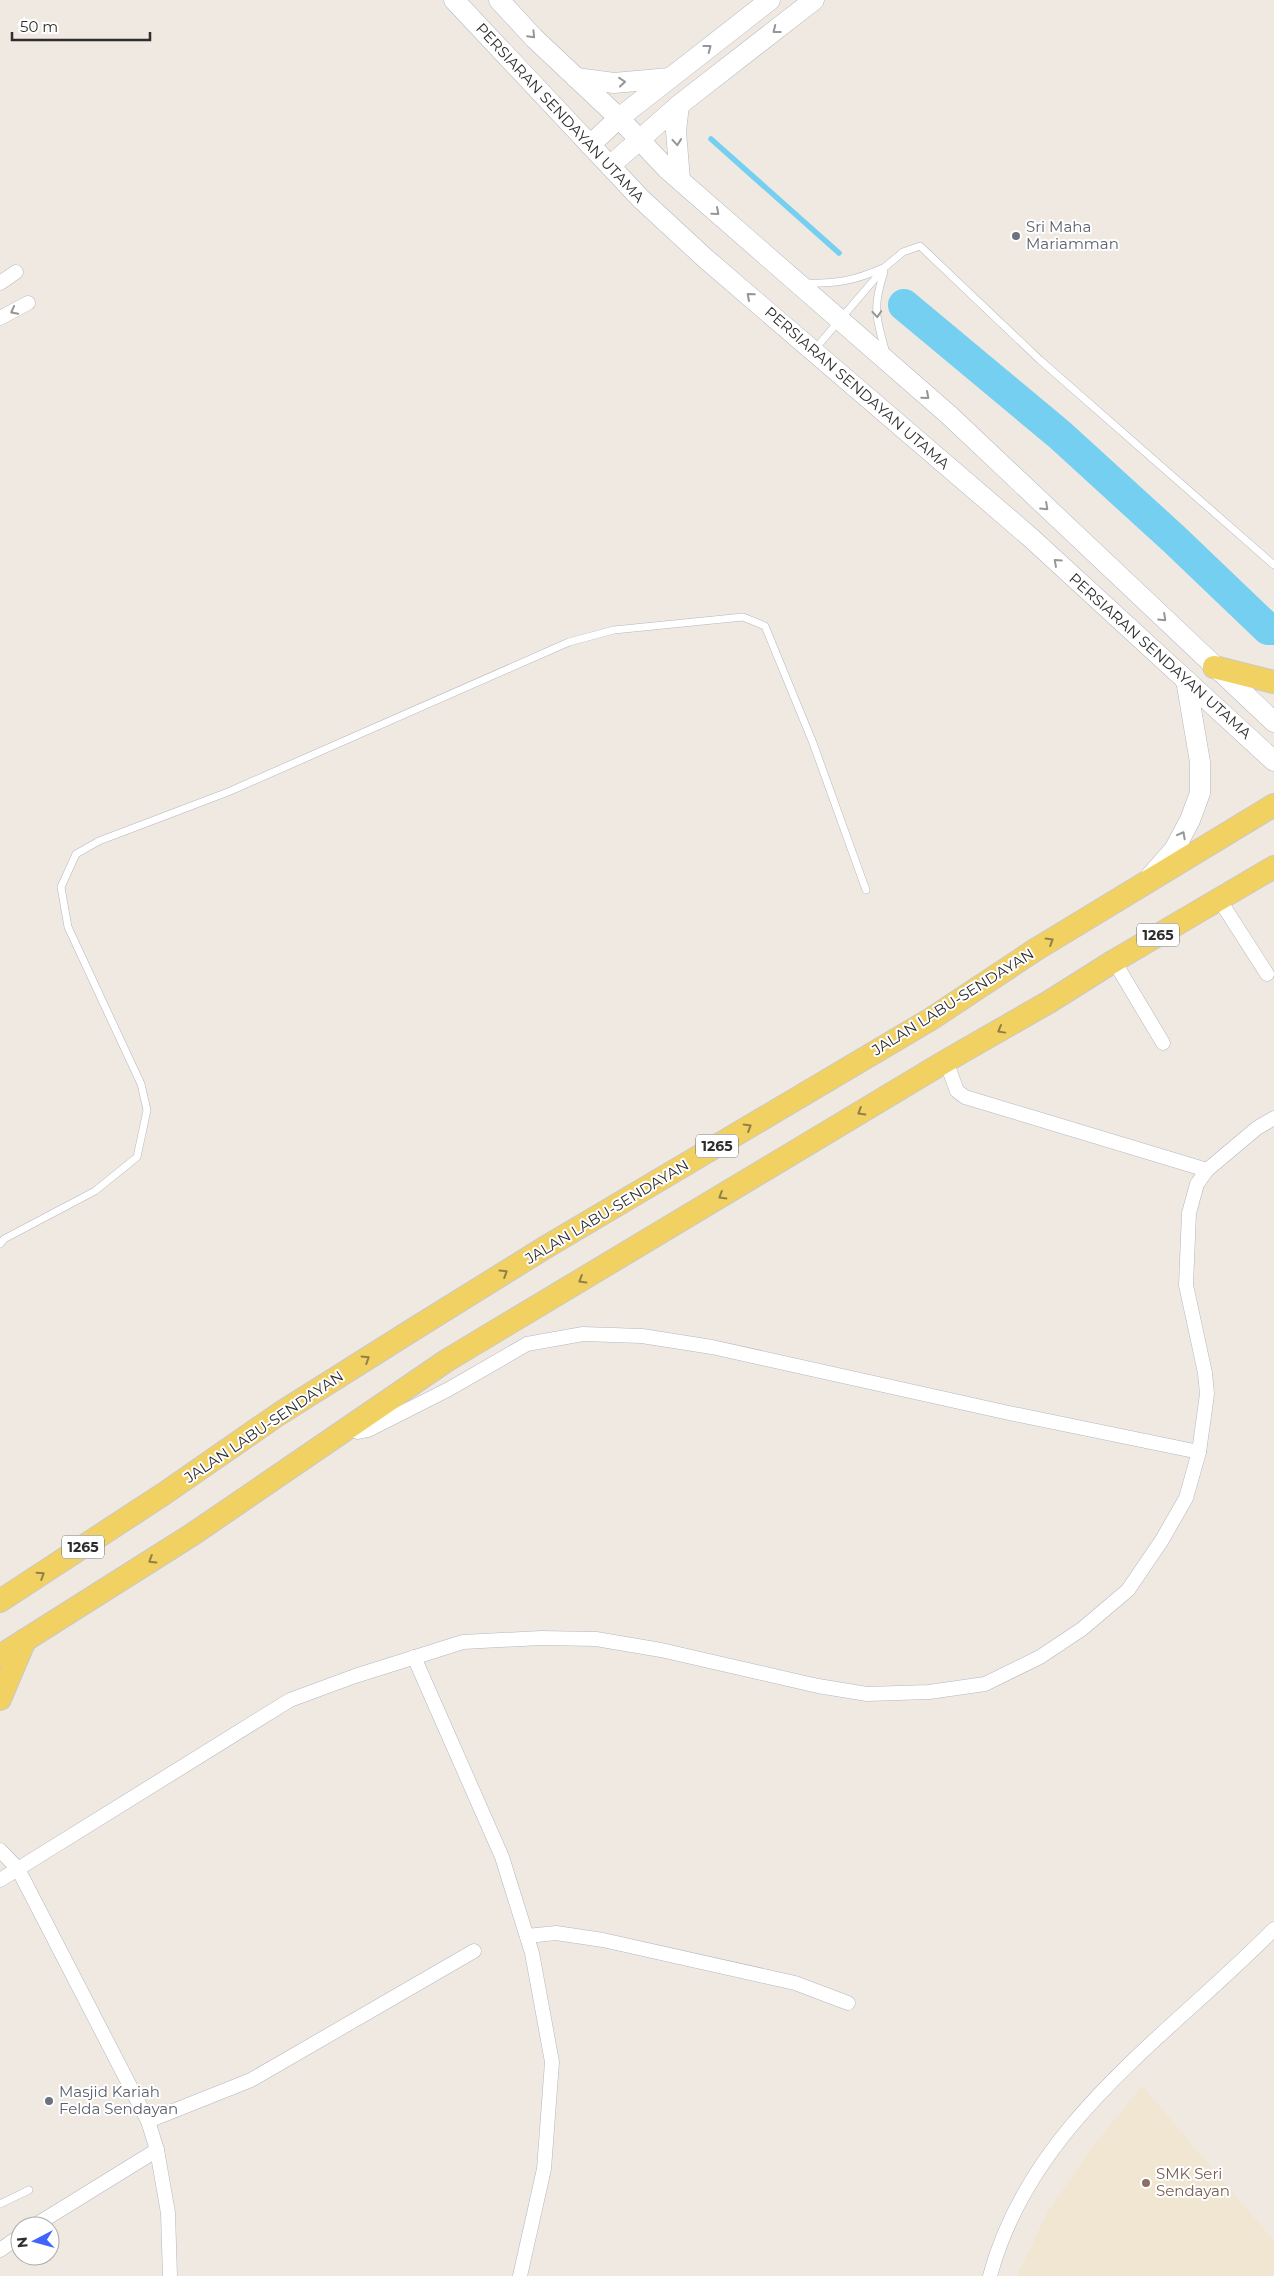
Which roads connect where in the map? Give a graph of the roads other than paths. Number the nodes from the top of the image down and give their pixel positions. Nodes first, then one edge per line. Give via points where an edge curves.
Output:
1 (454, 0) edge
2 (499, 0) edge
3 (770, 0) edge
4 (814, 0) edge
5 (576, 78) junction
6 (670, 78) junction
7 (679, 104) junction
8 (619, 118) junction
9 (639, 138) junction
10 (590, 145) junction
11 (611, 166) junction
12 (680, 180) junction
13 (886, 267) junction
14 (16, 272) dead end
15 (0, 283) edge
16 (796, 283) junction
17 (28, 303) dead end
18 (0, 318) edge
19 (839, 320) junction
20 (813, 351) junction
21 (890, 364) junction
22 (1274, 565) edge
23 (1214, 667) junction
24 (1186, 680) junction
25 (1274, 682) edge
26 (1274, 722) edge
27 (1274, 761) edge
28 (1274, 805) edge
29 (1274, 867) edge
30 (1142, 886) junction
31 (866, 890) dead end
32 (1219, 899) junction
33 (1114, 961) junction
34 (1267, 974) dead end
35 (1162, 1043) dead end
36 (946, 1061) junction
37 (1274, 1118) edge
38 (1207, 1170) junction
39 (0, 1244) edge
40 (345, 1429) junction
41 (1199, 1452) junction
42 (0, 1601) edge
43 (26, 1639) junction
44 (0, 1656) edge
45 (414, 1657) junction
46 (0, 1699) edge
47 (0, 1850) edge
48 (18, 1869) junction
49 (0, 1880) edge
50 (1274, 1929) edge
51 (527, 1936) junction
52 (474, 1951) dead end
53 (848, 2003) dead end
54 (148, 2120) junction
55 (157, 2150) junction
56 (29, 2190) dead end
57 (0, 2204) edge
58 (50, 2216) edge
59 (170, 2276) edge
60 (520, 2276) edge
61 (990, 2276) edge

1 - 10 main road, PERSIARAN SENDAYAN UTAMA
2 -> 5 main road, PERSIARAN SENDAYAN UTAMA
6 -> 3 main road
4 -> 7 main road
5 -> 6 main road via 614,83
5 - 8 main road, PERSIARAN SENDAYAN UTAMA
6 - 8 main road
7 - 9 main road
7 -> 12 main road via 676,131
8 - 9 main road, PERSIARAN SENDAYAN UTAMA
8 - 10 main road
9 - 11 main road
9 - 12 main road, PERSIARAN SENDAYAN UTAMA
10 - 11 main road, PERSIARAN SENDAYAN UTAMA
20 -> 11 main road, PERSIARAN SENDAYAN UTAMA via 706,259 641,199
12 -> 16 main road, PERSIARAN SENDAYAN UTAMA
13 - 16 lane via 859,279 832,284
13 - 19 lane
13 -> 21 lane via 876,297 877,322
13 - 22 lane via 903,252 920,246 1040,360
14 - 15 street
16 - 19 main road, PERSIARAN SENDAYAN UTAMA
17 -> 18 street
19 - 20 lane
19 - 21 main road, PERSIARAN SENDAYAN UTAMA
24 -> 20 main road, PERSIARAN SENDAYAN UTAMA via 1030,537
21 -> 23 main road, PERSIARAN SENDAYAN UTAMA via 956,422
23 - 25 main road
23 - 26 main road, PERSIARAN SENDAYAN UTAMA
24 - 27 main road, PERSIARAN SENDAYAN UTAMA
30 -> 24 main road via 1174,850 1200,793 1200,762
28 - 30 main road, JALAN LABU-SENDAYAN / 1265
29 - 32 main road, 1265
42 -> 30 main road, JALAN LABU-SENDAYAN / 1265 via 279,1414 414,1329 554,1242 931,1019 1035,950
31 - 39 lane via 765,626 743,617 614,630 569,642 228,792 100,841 76,854 62,887 68,927 141,1084 147,1110 137,1156 95,1191
32 - 33 main road, 1265
32 - 34 street
33 - 35 street
33 -> 36 main road, 1265
36 - 38 street via 957,1091 965,1097
36 -> 40 main road, 1265 via 446,1361
37 - 38 street via 1257,1128
38 - 41 street via 1198,1184 1189,1213 1186,1285 1207,1394
40 - 41 street via 368,1430 527,1344 583,1334 642,1336 712,1347
40 -> 43 main road, 1265 via 193,1534
41 - 45 street via 1186,1498 1128,1590 1075,1634 1040,1657 985,1684 928,1692 867,1694 661,1650 596,1640 541,1638 463,1642
43 - 44 main road, 1265
43 - 46 main road
45 - 48 street via 290,1700
45 - 51 street via 502,1857
47 - 48 street
48 - 49 street
48 - 54 street
50 - 61 street via 1093,2099 1054,2145 1016,2208
51 - 53 street via 556,1934 612,1942 795,1983
51 - 60 street via 552,2062 544,2169
52 - 54 street via 251,2080
54 - 55 street
55 - 58 street
55 - 59 street via 168,2213
56 - 57 lane

